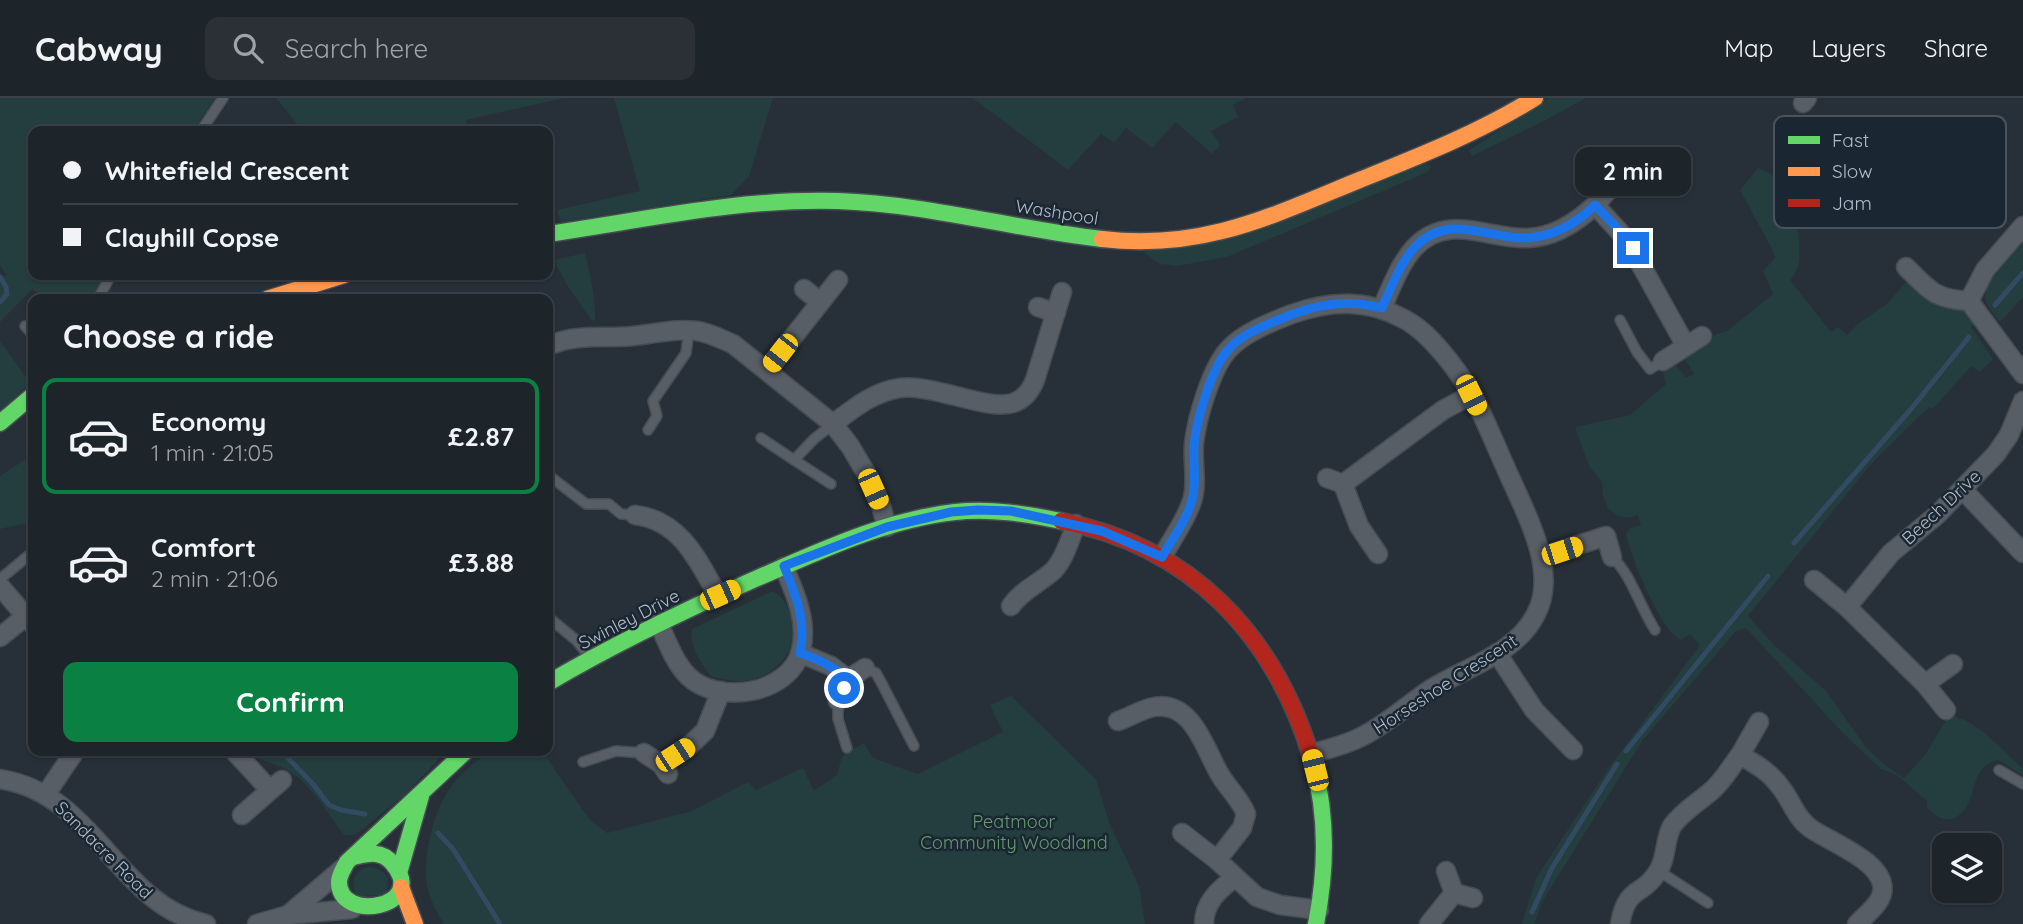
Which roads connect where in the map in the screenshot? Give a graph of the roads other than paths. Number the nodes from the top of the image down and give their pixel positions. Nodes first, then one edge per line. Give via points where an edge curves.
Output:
1 (223, 98) edge
2 (1535, 98) edge
3 (204, 126) edge
4 (1632, 164) dead end
5 (1595, 205) junction
6 (2023, 226) edge
7 (553, 233) edge
8 (1906, 267) dead end
9 (838, 279) dead end
10 (328, 280) edge
11 (804, 289) dead end
12 (1062, 292) dead end
13 (283, 294) edge
14 (1969, 301) junction
15 (820, 302) junction
16 (1038, 307) dead end
17 (1382, 308) junction
18 (1056, 313) junction
19 (1620, 320) dead end
20 (25, 326) dead end
21 (28, 329) edge
22 (689, 330) junction
23 (1702, 336) dead end
24 (553, 344) edge
25 (1686, 346) junction
26 (1663, 360) joint
27 (767, 370) junction
28 (2023, 374) edge
29 (1471, 395) junction
30 (28, 399) edge
31 (2023, 401) edge
32 (0, 423) edge
33 (833, 424) junction
34 (648, 430) dead end
35 (761, 438) dead end
36 (794, 460) junction
37 (553, 479) edge
38 (831, 484) dead end
39 (1963, 490) junction
40 (635, 515) joint
41 (1076, 524) junction
42 (887, 527) junction
43 (2023, 553) edge
44 (1378, 554) dead end
45 (28, 556) edge
46 (1162, 557) junction
47 (1541, 557) junction
48 (1612, 557) joint
49 (784, 566) junction
50 (0, 579) edge
51 (1814, 580) dead end
52 (0, 586) edge
53 (718, 596) junction
54 (1011, 606) dead end
55 (1847, 607) junction
56 (28, 618) edge
57 (28, 621) edge
58 (553, 621) edge
59 (659, 624) junction
60 (1655, 630) dead end
61 (0, 637) edge
62 (800, 653) junction
63 (1497, 653) junction
64 (592, 659) junction
65 (1953, 664) dead end
66 (865, 668) joint
67 (848, 679) junction
68 (553, 680) edge
69 (1925, 684) junction
70 (721, 691) junction
71 (838, 701) joint
72 (1947, 710) dead end
73 (1118, 722) dead end
74 (1759, 722) dead end
75 (914, 746) dead end
76 (847, 748) dead end
77 (1573, 750) dead end
78 (644, 753) joint
79 (1311, 754) junction
80 (1740, 755) junction
81 (72, 756) edge
82 (240, 756) edge
83 (461, 756) edge
84 (583, 762) dead end
85 (1999, 770) dead end
86 (0, 779) edge
87 (2023, 784) edge
88 (46, 794) junction
89 (421, 794) junction
90 (242, 815) dead end
91 (1182, 833) dead end
92 (1217, 860) junction
93 (347, 863) junction
94 (1446, 871) dead end
95 (1659, 871) junction
96 (1235, 877) junction
97 (400, 880) junction
98 (1454, 893) junction
99 (1473, 898) dead end
100 (1708, 903) dead end
101 (356, 911) junction
102 (288, 915) junction
103 (1317, 917) edge
104 (198, 923) edge
105 (257, 924) edge
106 (382, 924) edge
107 (415, 924) edge
108 (1205, 924) edge
109 (1429, 924) edge
110 (1620, 924) edge
111 (1857, 924) edge

1 - 3 lane
2 - 7 street, Washpool via 1448,144 1285,211 1182,240 1090,237 836,201 742,206
4 - 5 street
5 - 17 street via 1576,221 1544,236 1520,238 1469,228 1437,233 1409,254
5 - 25 street via 1627,240
6 - 14 street via 1985,270
8 - 14 street via 1940,297
9 - 15 street
10 - 13 street
11 - 15 street
12 - 18 street
14 - 28 street
15 - 27 street
16 - 18 street
17 - 29 street, Horseshoe Crescent via 1424,334
17 - 46 street, Horseshoe Crescent via 1348,302 1314,307 1249,334 1227,351 1197,430 1192,502
18 - 33 street via 1035,380 1016,402 999,404 901,388 869,399
19 - 26 lane via 1650,369
20 - 21 lane
22 - 24 street via 581,336
22 - 27 street via 733,344
22 - 34 lane via 686,354 653,401 657,416
23 - 25 street
25 - 26 street
27 - 33 street
29 - 44 street via 1335,481
29 - 47 street, Horseshoe Crescent
30 - 32 street
31 - 39 street, Beech Drive via 2002,446
33 - 36 lane
33 - 42 street via 866,473
35 - 36 lane
36 - 38 lane
37 - 40 lane via 586,504 609,505 621,514
39 - 43 street
39 - 55 street, Beech Drive via 1891,553
40 - 53 street via 653,518 676,533
41 - 42 street, Swinley Drive via 1011,511 978,510
41 - 46 street, Swinley Drive
41 - 54 street via 1054,569
42 - 49 street, Swinley Drive
45 - 50 lane
46 - 79 street, Swinley Drive via 1216,597 1255,638 1294,705
47 - 48 street via 1605,536
47 - 63 street, Horseshoe Crescent via 1543,596 1538,612 1517,639
48 - 60 lane via 1625,572
49 - 53 street, Swinley Drive
49 - 62 street via 802,621
51 - 55 street
52 - 56 street
53 - 59 street, Swinley Drive
55 - 69 street
57 - 61 street
58 - 64 lane
59 - 64 street, Swinley Drive
59 - 70 street via 688,676
62 - 67 street
62 - 70 street via 789,671 772,683 746,692
63 - 77 street via 1534,710
63 - 79 street, Horseshoe Crescent via 1431,689 1368,734
64 - 68 street, Swinley Drive
65 - 69 street
66 - 67 street
66 - 75 lane via 876,673
67 - 71 street
69 - 72 street
70 - 78 street via 705,731 664,769
71 - 76 lane
73 - 92 street via 1163,707 1181,714 1198,731 1217,771 1246,814 1242,828
74 - 80 street
78 - 84 lane via 616,751
79 - 103 street, Swinley Drive via 1325,815 1327,848
80 - 95 street via 1716,787 1673,826
80 - 111 street via 1775,780 1808,827 1858,856 1879,876 1880,899
81 - 88 street
82 - 90 street via 276,785
83 - 89 street
85 - 87 lane
86 - 88 street, Sandacre Road
88 - 104 street, Sandacre Road via 73,815 156,901
89 - 93 street
89 - 97 street
91 - 92 street
92 - 96 street
93 - 97 street via 369,852 379,854 394,864
93 - 101 street via 339,878 341,895
93 - 102 street
94 - 98 street
95 - 100 lane
95 - 110 street via 1628,899
96 - 103 street via 1263,900
96 - 108 street via 1208,903
97 - 101 street via 398,896 386,910 368,915
97 - 107 street
98 - 99 street
98 - 109 street
101 - 102 street
101 - 106 street
102 - 105 street

